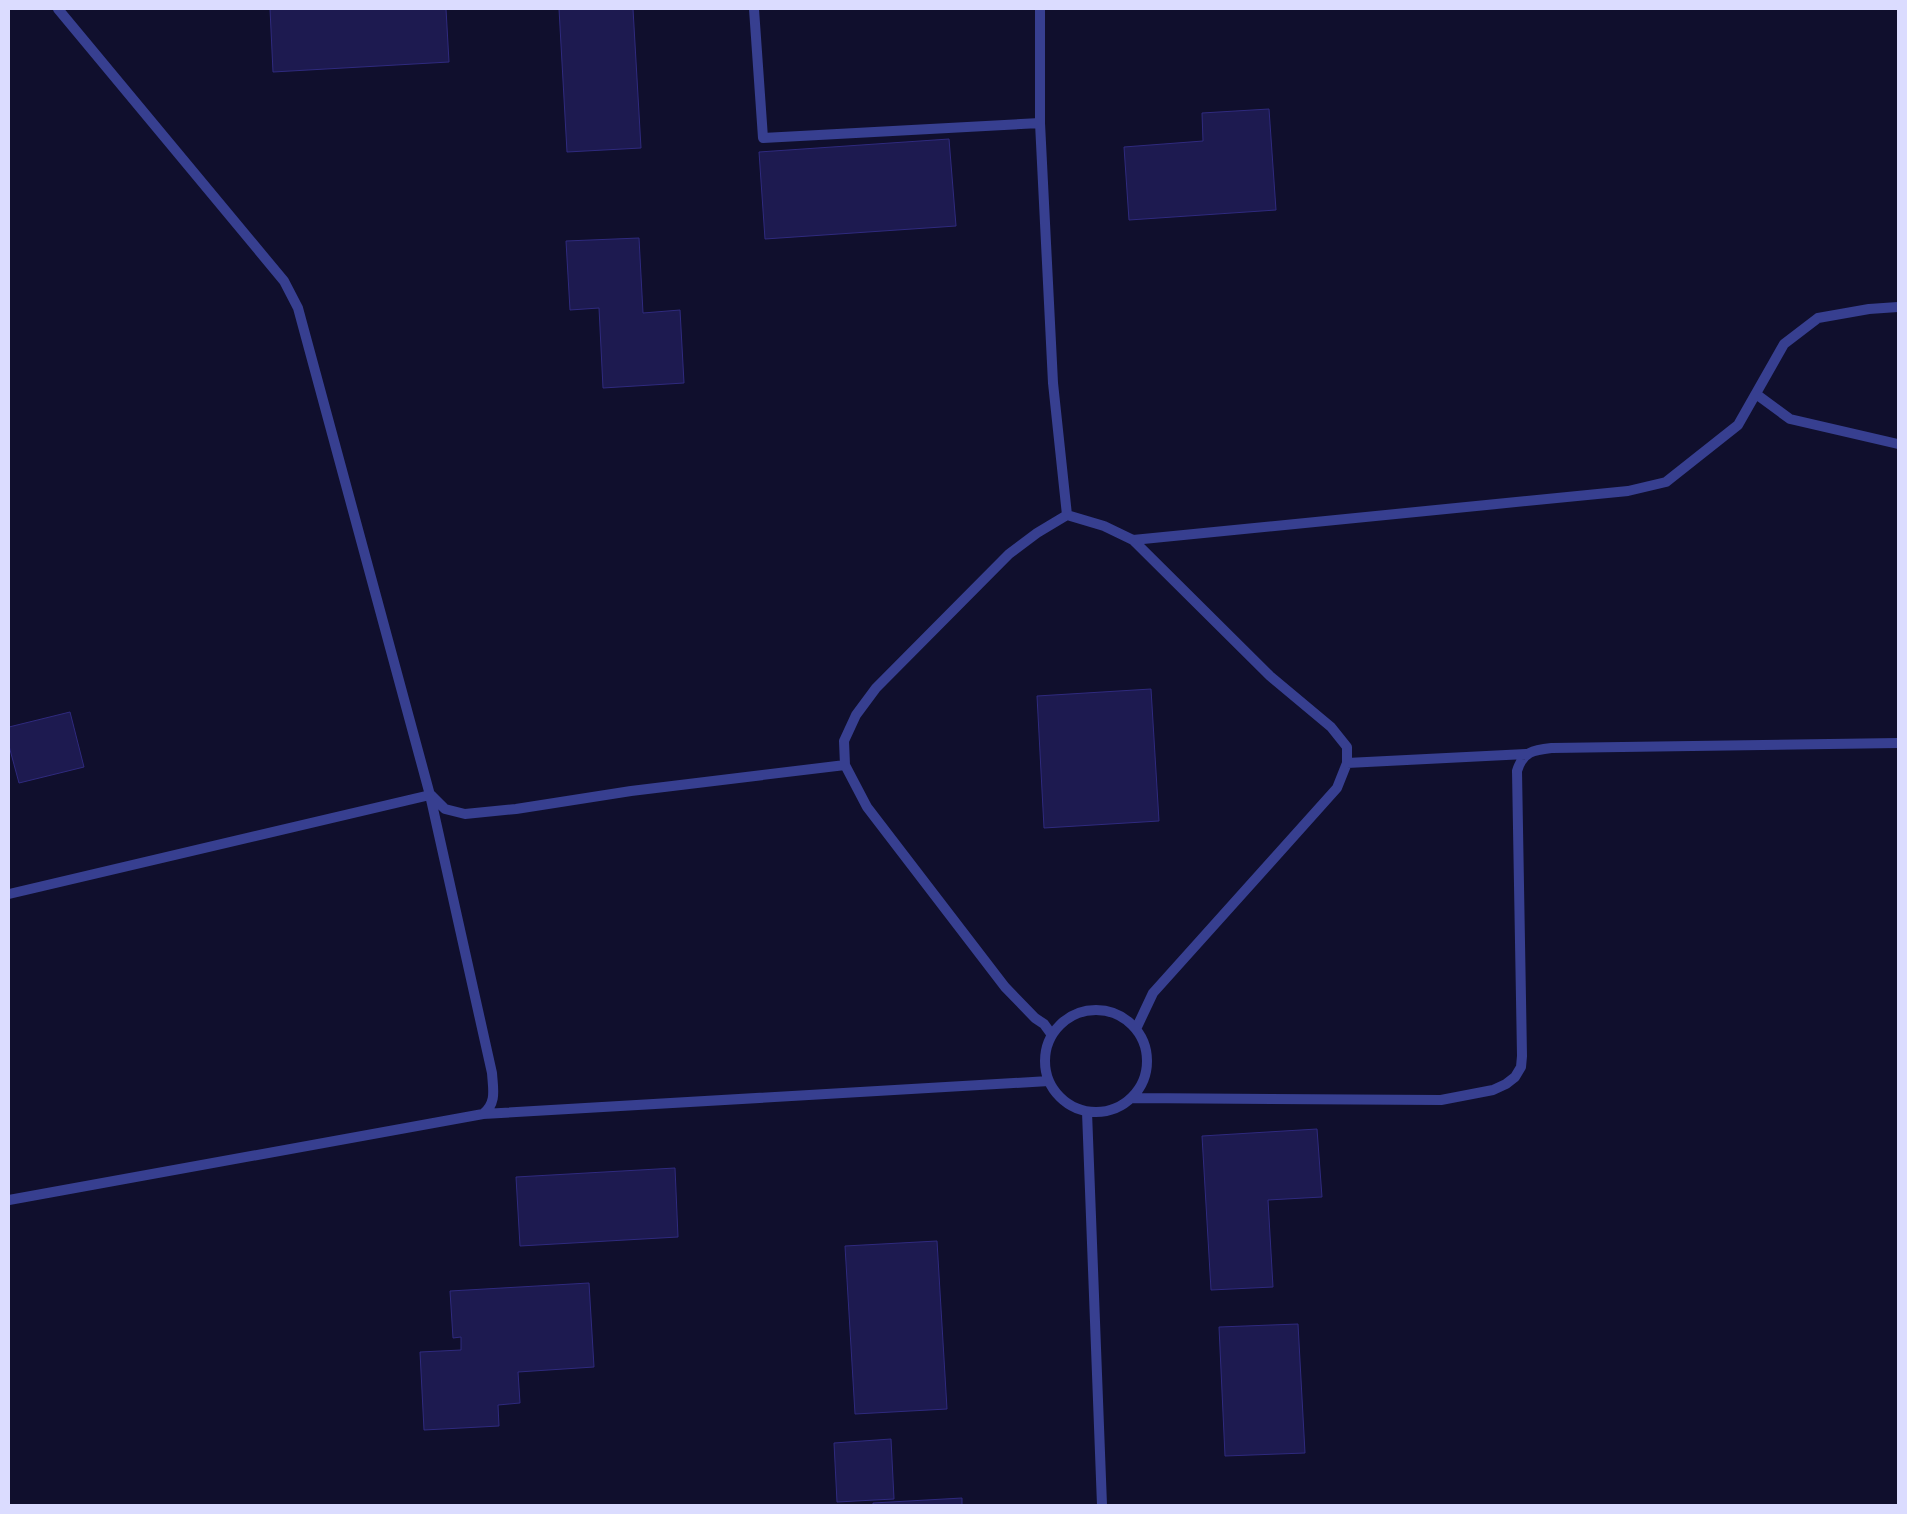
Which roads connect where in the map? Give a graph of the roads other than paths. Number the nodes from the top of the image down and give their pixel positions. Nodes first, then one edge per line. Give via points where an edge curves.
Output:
1 (58, 9) edge
2 (754, 9) edge
3 (1040, 9) edge
4 (1040, 124) junction
5 (1898, 307) edge
6 (1756, 394) junction
7 (1898, 444) edge
8 (1067, 515) junction
9 (1133, 540) junction
10 (1898, 743) edge
11 (1526, 754) junction
12 (1348, 763) junction
13 (845, 765) junction
14 (430, 795) junction
15 (9, 894) edge
16 (1136, 1029) junction
17 (1052, 1035) junction
18 (1049, 1081) junction
19 (1132, 1098) junction
20 (1087, 1112) junction
21 (484, 1114) junction
22 (9, 1200) edge
23 (1102, 1505) edge

1 - 14 lane via 284,282 298,308
2 - 4 lane via 762,138
3 - 4 lane
4 - 8 lane via 1053,383
5 - 6 lane via 1818,318 1784,344
6 - 7 lane via 1790,419
6 - 9 lane via 1738,425 1666,482 1628,491
8 - 9 lane via 1104,526
8 - 13 lane via 1010,554 876,688 856,715 844,741
9 - 12 lane via 1270,676 1331,727 1347,747
10 - 11 lane via 1552,748
11 - 12 lane
11 - 19 lane via 1520,760 1518,770 1522,1056 1515,1078 1493,1090 1441,1100
12 - 16 lane via 1337,788 1153,994
13 - 14 lane via 465,814 445,809
13 - 17 lane via 867,807 924,882 1005,987
14 - 15 lane
14 - 21 lane via 492,1073 494,1100
16 - 17 lane via 1122,1017 1094,1010 1070,1017
16 - 19 lane via 1145,1044 1148,1061 1145,1079
17 - 18 lane via 1044,1066
18 - 20 lane via 1057,1094 1071,1106
18 - 21 lane
19 - 20 lane via 1106,1112
20 - 23 lane
21 - 22 lane

